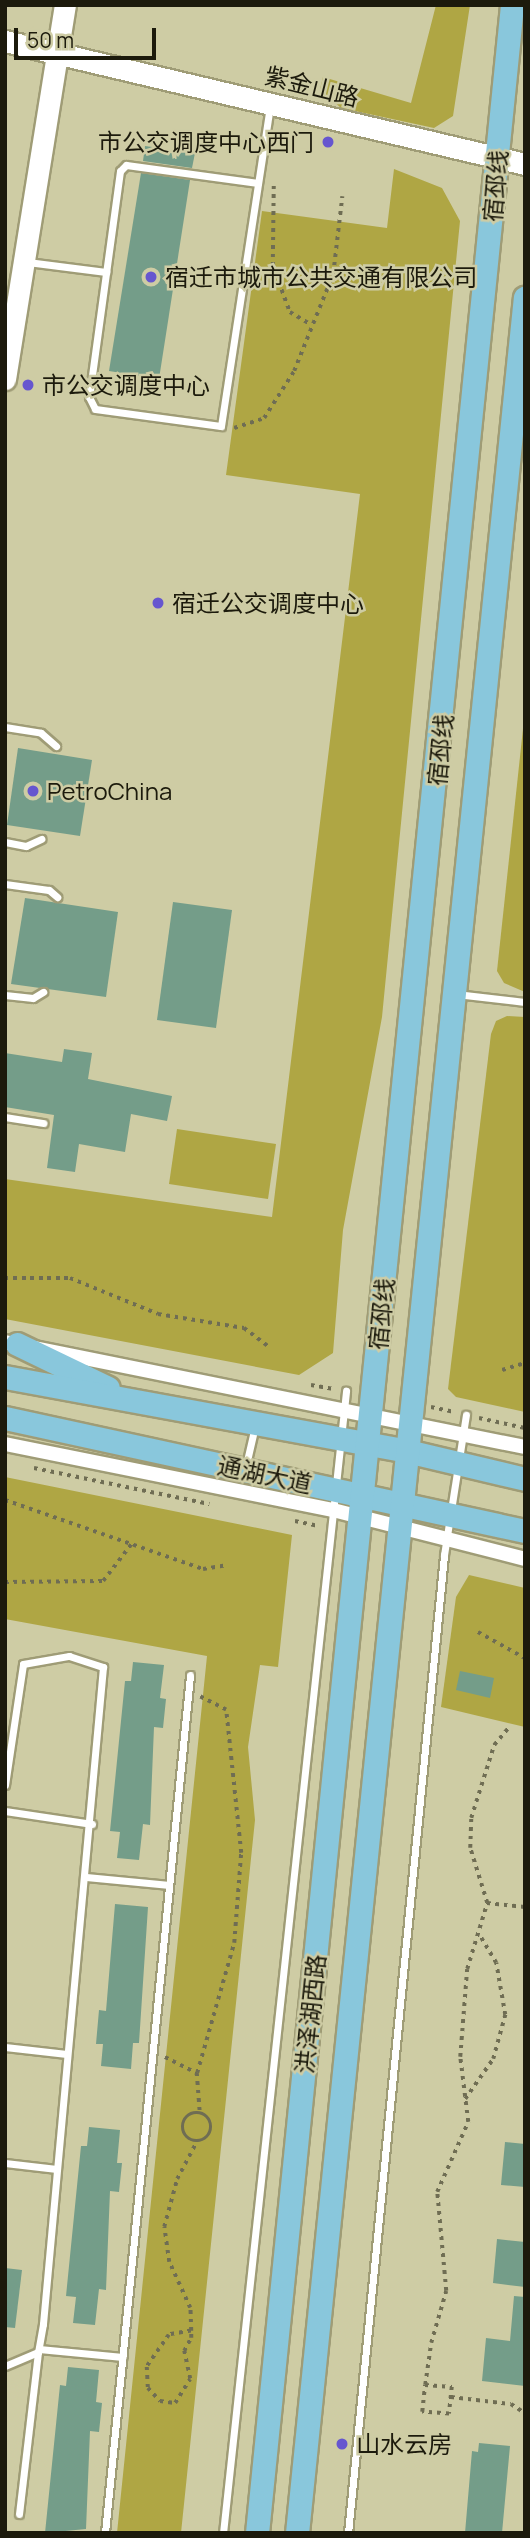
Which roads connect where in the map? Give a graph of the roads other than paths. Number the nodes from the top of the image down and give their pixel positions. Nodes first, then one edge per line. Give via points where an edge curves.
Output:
1 (65, 5) edge
2 (512, 5) edge
3 (5, 41) edge
4 (57, 53) junction
5 (270, 103) junction
6 (498, 159) junction
7 (525, 164) edge
8 (258, 183) junction
9 (24, 262) junction
10 (106, 272) junction
11 (525, 298) edge
12 (5, 379) edge
13 (5, 727) edge
14 (56, 746) dead end
15 (41, 839) dead end
16 (5, 842) edge
17 (5, 884) edge
18 (57, 897) dead end
19 (43, 992) dead end
20 (454, 994) junction
21 (5, 995) edge
22 (525, 1002) edge
23 (5, 1117) edge
24 (44, 1123) dead end
25 (11, 1343) edge
26 (5, 1377) edge
27 (346, 1391) dead end
28 (136, 1401) junction
29 (344, 1407) junction
30 (370, 1413) junction
31 (466, 1415) dead end
32 (5, 1418) edge
33 (255, 1423) junction
34 (410, 1423) junction
35 (464, 1434) junction
36 (340, 1438) junction
37 (367, 1443) junction
38 (5, 1444) edge
39 (525, 1447) edge
40 (407, 1451) junction
41 (459, 1463) junction
42 (246, 1470) junction
43 (525, 1479) edge
44 (334, 1499) junction
45 (403, 1503) junction
46 (361, 1506) junction
47 (451, 1515) junction
48 (400, 1527) junction
49 (525, 1531) edge
50 (447, 1539) junction
51 (525, 1559) edge
52 (190, 1675) dead end
53 (5, 1785) edge
54 (5, 1811) edge
55 (92, 1824) junction
56 (87, 1877) junction
57 (169, 1885) junction
58 (5, 2047) edge
59 (67, 2054) junction
60 (5, 2163) edge
61 (57, 2169) junction
62 (38, 2350) junction
63 (123, 2357) junction
64 (5, 2366) edge
65 (302, 2492) junction
66 (261, 2497) junction
67 (19, 2514) dead end
68 (105, 2533) edge
69 (223, 2533) edge
70 (251, 2533) edge
71 (257, 2533) edge
72 (298, 2533) edge
73 (307, 2533) edge
74 (348, 2533) edge

1 - 4 street
2 - 6 main road, 宿邳线
3 - 4 street, 紫金山路
4 - 5 street, 紫金山路
4 - 9 street
5 - 6 street, 紫金山路
5 - 8 lane
6 - 7 street, 紫金山路
6 - 30 main road, 宿邳线
8 - 10 lane via 126,165 120,171
8 - 10 lane via 221,426 96,410 89,397
9 - 10 lane
9 - 12 street
11 - 20 main road, 宿邳线
13 - 14 lane via 41,733
15 - 16 lane via 26,846
17 - 18 lane via 49,890
19 - 21 lane via 33,998
20 - 22 lane
20 - 34 main road, 宿邳线
23 - 24 lane
25 - 28 main road
25 - 29 street
26 - 28 main road, 通湖大道
27 - 29 lane
28 - 33 main road, 通湖大道
29 - 30 street
29 - 36 lane
30 - 34 street
30 - 37 main road, 宿邳线
31 - 35 lane
32 - 42 main road, 通湖大道
33 - 36 main road, 通湖大道
33 - 42 lane
34 - 35 street
34 - 40 main road, 宿邳线
35 - 39 street
35 - 41 lane
36 - 37 main road, 通湖大道
36 - 44 lane
37 - 40 main road, 通湖大道
37 - 46 main road, 宿邳线
38 - 44 street
40 - 41 main road, 通湖大道
40 - 45 main road, 宿邳线
41 - 43 main road, 通湖大道
41 - 47 lane
42 - 44 main road, 通湖大道
44 - 46 main road, 通湖大道
44 - 69 lane
45 - 46 main road, 通湖大道
45 - 47 main road, 通湖大道
45 - 48 main road, 洪泽湖西路
46 - 48 street
46 - 66 main road, 洪泽湖西路
47 - 49 main road, 通湖大道
47 - 50 lane
48 - 50 street
48 - 65 main road, 洪泽湖西路
50 - 51 street
50 - 74 lane
52 - 57 lane
53 - 55 lane via 23,1664 47,1656 96,1662 106,1677
54 - 55 lane
55 - 56 lane
56 - 57 lane
56 - 59 lane
57 - 63 lane
58 - 59 lane
59 - 61 lane
60 - 61 lane
61 - 62 lane
62 - 63 lane
62 - 64 lane
62 - 67 lane
63 - 68 lane
65 - 72 main road, 洪泽湖西路
65 - 73 street
66 - 70 street
66 - 71 main road, 洪泽湖西路

